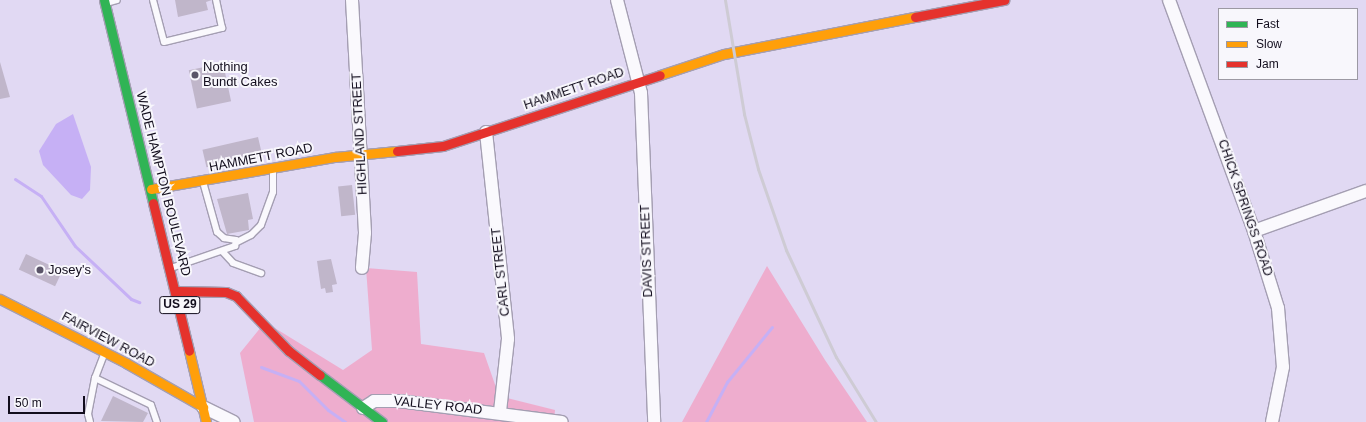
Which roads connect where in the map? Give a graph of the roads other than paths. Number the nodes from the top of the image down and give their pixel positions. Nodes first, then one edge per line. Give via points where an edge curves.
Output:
1 (117, 0) edge
2 (153, 0) edge
3 (216, 0) edge
4 (352, 0) edge
5 (617, 0) edge
6 (1004, 0) edge
7 (1169, 0) edge
8 (104, 2) edge
9 (639, 81) junction
10 (486, 132) junction
11 (361, 154) junction
12 (273, 169) junction
13 (203, 182) junction
14 (151, 189) junction
15 (1366, 191) edge
16 (1254, 231) junction
17 (237, 242) junction
18 (222, 251) junction
19 (171, 268) junction
20 (362, 268) dead end
21 (261, 273) dead end
22 (177, 291) junction
23 (0, 299) edge
24 (104, 352) junction
25 (95, 378) junction
26 (203, 407) junction
27 (363, 408) junction
28 (500, 412) junction
29 (90, 422) edge
30 (156, 422) edge
31 (206, 422) edge
32 (234, 422) edge
33 (382, 422) edge
34 (562, 422) edge
35 (654, 422) edge
36 (1272, 422) edge

1 - 8 lane
2 - 3 lane via 164,42 222,28
4 - 11 street, HIGHLAND STREET
5 - 9 street, DAVIS STREET
6 - 9 street, HAMMETT ROAD via 724,54
7 - 16 street, CHICK SPRINGS ROAD
8 - 14 street, WADE HAMPTON BOULEVARD / US 29
9 - 10 street, HAMMETT ROAD
9 - 35 street, DAVIS STREET
10 - 11 street, HAMMETT ROAD via 443,146
10 - 28 street, CARL STREET via 508,339
11 - 12 street, HAMMETT ROAD
11 - 20 street, HIGHLAND STREET via 365,232
12 - 13 street, HAMMETT ROAD
12 - 17 lane via 273,192 261,225 251,235
13 - 14 street, HAMMETT ROAD
13 - 17 lane via 217,232
14 - 19 street, WADE HAMPTON BOULEVARD / US 29
15 - 16 street
16 - 36 street, CHICK SPRINGS ROAD via 1271,282 1283,338 1282,373
17 - 18 lane via 235,246
18 - 19 lane
18 - 21 lane via 233,263
19 - 22 street, WADE HAMPTON BOULEVARD / US 29
22 - 26 street, WADE HAMPTON BOULEVARD / US 29
22 - 27 street via 226,292 236,296 289,351
23 - 24 street, FAIRVIEW ROAD
24 - 25 lane
24 - 26 street, FAIRVIEW ROAD
25 - 29 lane via 88,414
25 - 30 lane via 152,405
26 - 31 street, WADE HAMPTON BOULEVARD / US 29
26 - 32 street
27 - 28 street, VALLEY ROAD via 374,401 399,401
27 - 33 street
28 - 34 street, VALLEY ROAD

